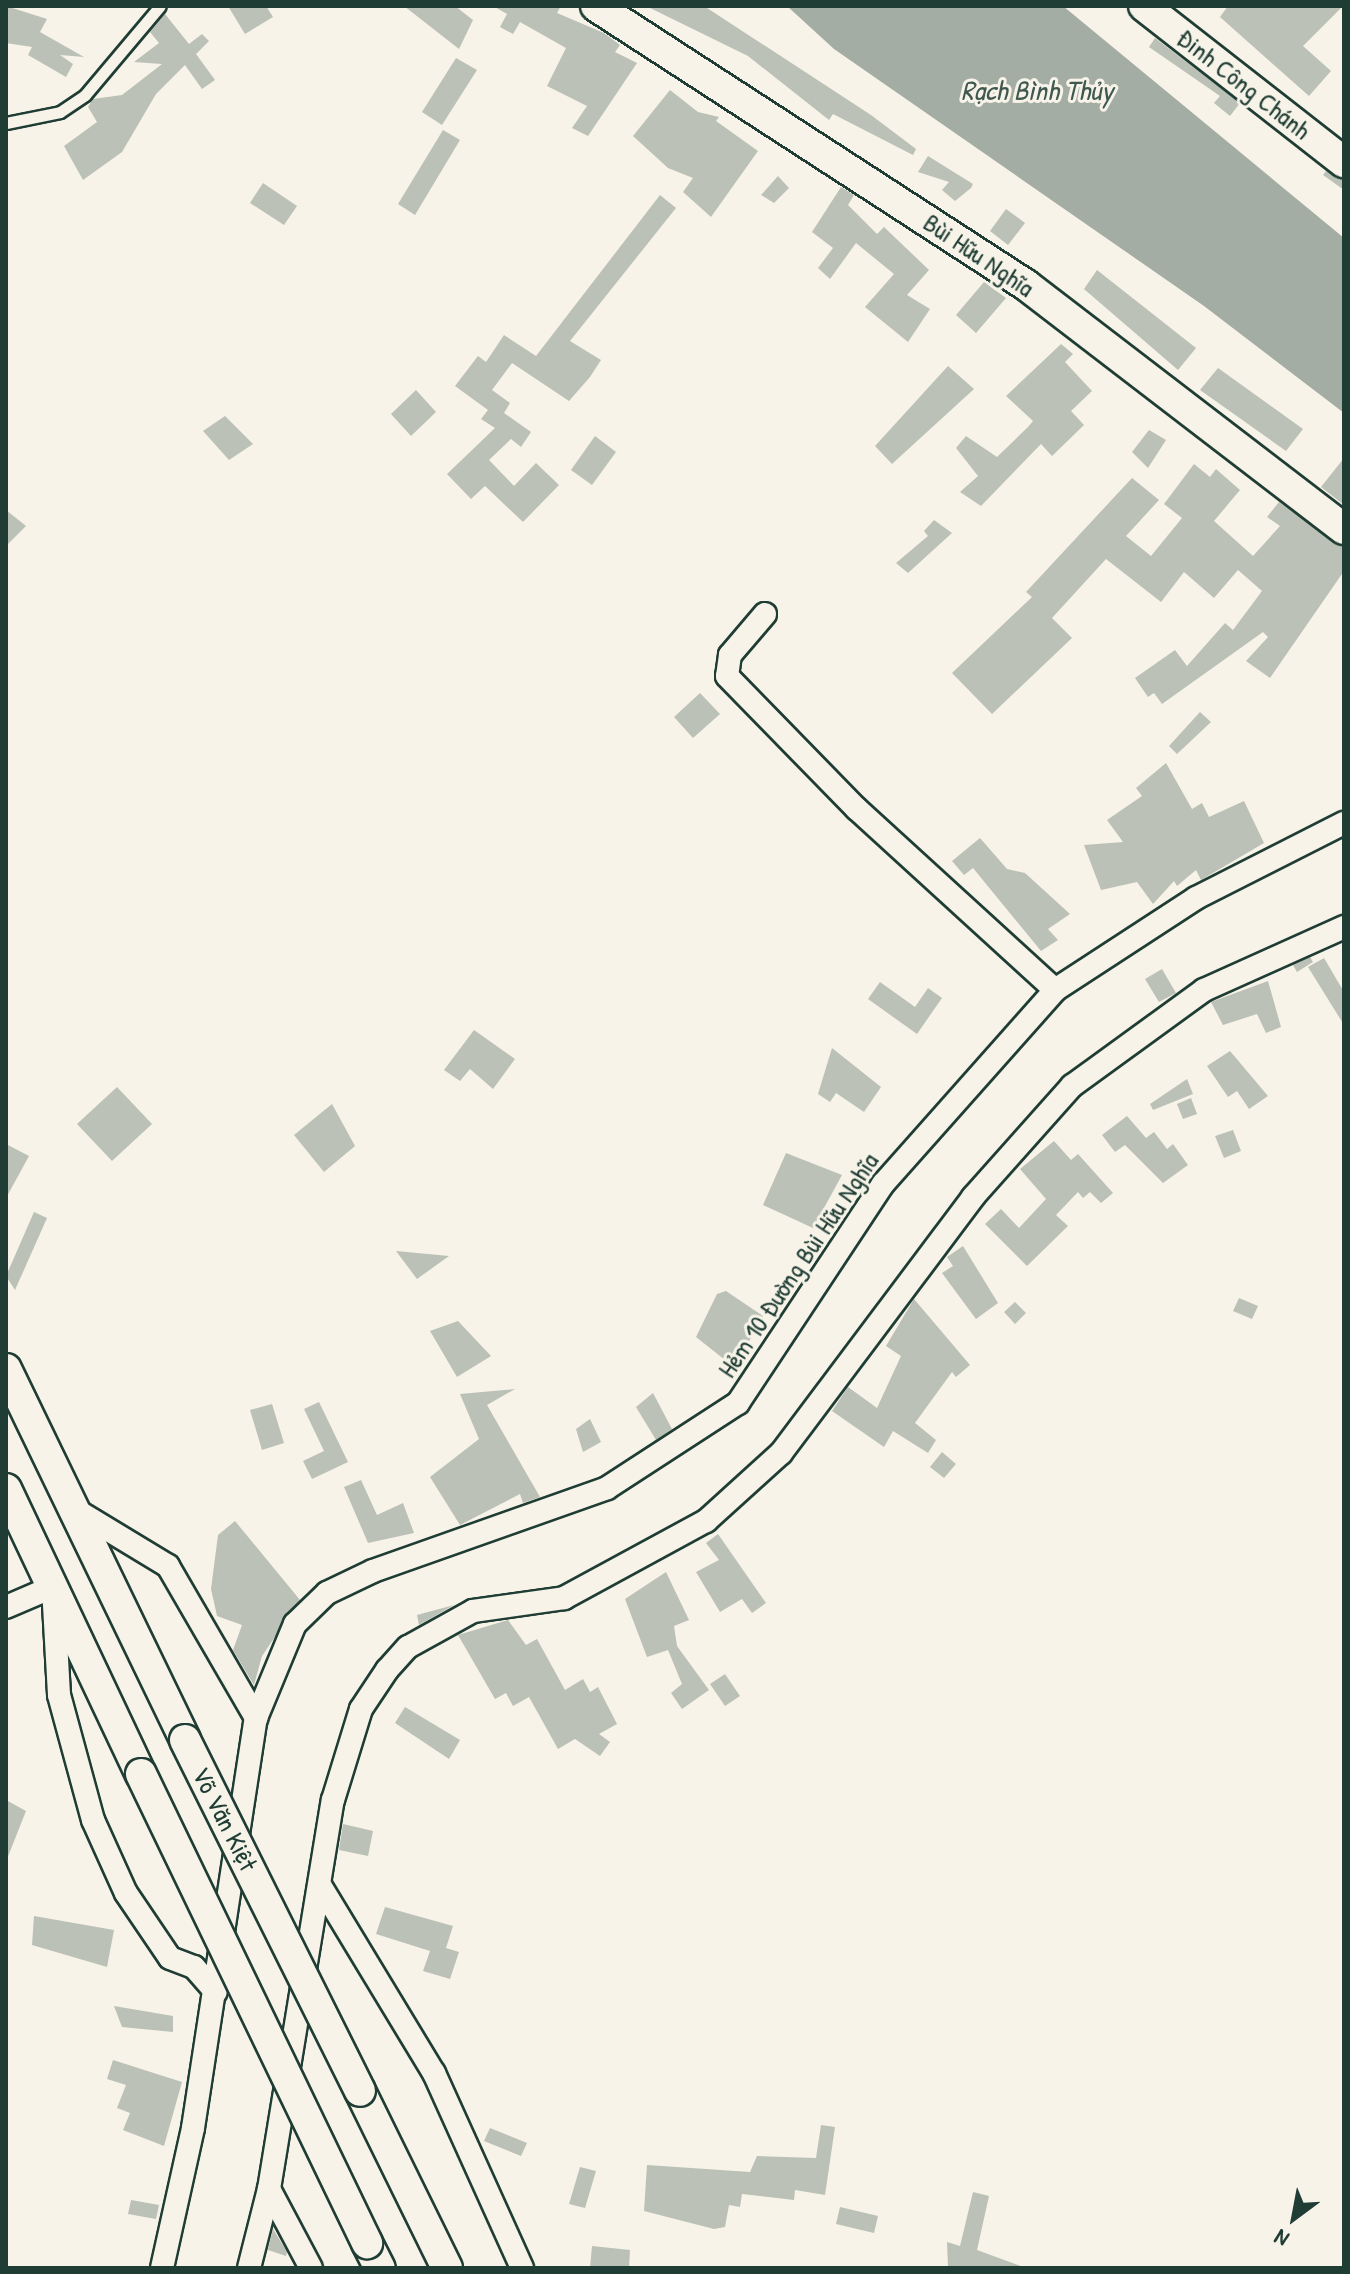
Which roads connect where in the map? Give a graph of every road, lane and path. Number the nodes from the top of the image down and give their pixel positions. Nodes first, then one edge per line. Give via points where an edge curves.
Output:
1 (160, 6) edge
2 (596, 6) edge
3 (1144, 6) edge
4 (6, 123) edge
5 (1344, 162) edge
6 (1344, 529) edge
7 (765, 614) dead end
8 (1344, 823) edge
9 (1344, 927) edge
10 (1055, 990) junction
11 (6, 1369) edge
12 (6, 1489) edge
13 (74, 1509) junction
14 (53, 1587) junction
15 (6, 1607) edge
16 (256, 1718) junction
17 (320, 1885) junction
18 (216, 1992) junction
19 (269, 2189) junction
20 (374, 2256) edge
21 (162, 2268) edge
22 (249, 2268) edge
23 (311, 2268) edge
24 (447, 2268) edge
25 (522, 2268) edge

1 - 4 lane via 85,95 60,112
2 - 6 main road, Bùi Hữu Nghĩa via 1026,285
3 - 5 main road, Đinh Công Chánh
7 - 10 street via 730,655 727,676 857,809
8 - 10 street, Hẻm 10 Đường Bùi Hữu Nghĩa via 1196,898
9 - 17 street via 1204,990 1072,1086 973,1197 781,1453 716,1514 581,1591 478,1609 398,1656 352,1730
10 - 16 street, Hẻm 10 Đường Bùi Hữu Nghĩa via 883,1184 738,1403 607,1488 327,1593 295,1624
11 - 13 main road, Võ Văn Kiệt
12 - 14 main road
13 - 16 street via 168,1566
13 - 24 main road, Võ Văn Kiệt, bridge
14 - 15 street
14 - 18 street via 59,1695 93,1820 126,1893 170,1958 194,1967
14 - 20 main road, bridge
16 - 18 street, Hẻm 10 Đường Bùi Hữu Nghĩa via 253,1773
17 - 19 street
17 - 25 street via 439,2083
18 - 21 street, Hẻm 10 Đường Bùi Hữu Nghĩa
19 - 22 street
19 - 23 street

